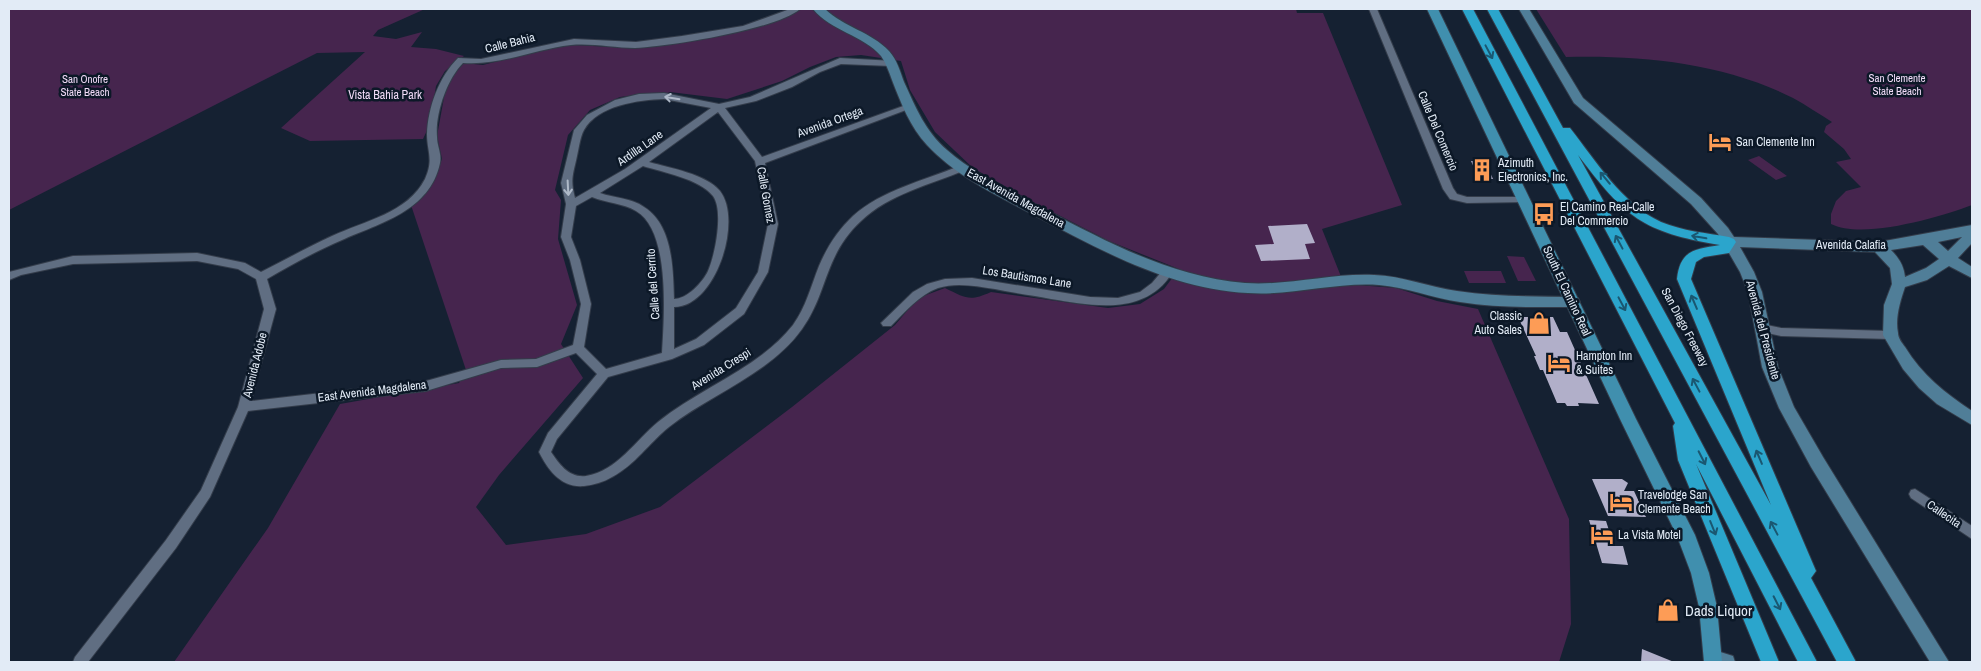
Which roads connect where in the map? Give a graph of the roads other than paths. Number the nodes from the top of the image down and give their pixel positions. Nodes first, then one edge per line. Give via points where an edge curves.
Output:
1 (796, 9) edge
2 (819, 9) edge
3 (1373, 9) edge
4 (1432, 9) edge
5 (1467, 9) edge
6 (1492, 9) edge
7 (1524, 9) edge
8 (891, 63) junction
9 (1544, 105) junction
10 (720, 107) junction
11 (909, 107) junction
12 (760, 161) junction
13 (642, 163) junction
14 (962, 168) junction
15 (593, 194) junction
16 (1524, 200) junction
17 (571, 204) junction
18 (1972, 230) edge
19 (1972, 234) edge
20 (1926, 240) junction
21 (1729, 242) junction
22 (1879, 247) junction
23 (1950, 260) junction
24 (1167, 273) junction
25 (1972, 273) edge
26 (9, 276) edge
27 (261, 277) junction
28 (1899, 284) junction
29 (1573, 302) junction
30 (669, 304) junction
31 (887, 323) dead end
32 (1762, 328) junction
33 (1890, 335) junction
34 (578, 348) junction
35 (668, 356) junction
36 (604, 374) junction
37 (244, 407) junction
38 (1680, 415) junction
39 (1972, 419) edge
40 (1915, 494) dead end
41 (1972, 533) edge
42 (1843, 655) edge
43 (1718, 661) edge
44 (80, 662) edge
45 (1770, 662) edge
46 (1808, 662) edge
47 (1940, 662) edge

1 - 27 street, Calle Bahia via 744,28 682,39 636,45 574,42 481,62 461,60 445,80 432,135 436,148 434,165 430,179 420,193 392,215
2 - 8 street, East Avenida Magdalena via 839,26 873,42
3 - 16 street, Calle Del Comercio via 1454,197
4 - 16 main road, South El Camino Real
5 -> 38 highway
6 - 9 highway, San Diego Freeway
7 - 21 street, Avenida del Presidente via 1578,100 1696,201
8 - 10 street via 840,61 753,99
8 - 11 street, East Avenida Magdalena
21 -> 9 highway via 1669,230 1646,219 1620,196
42 -> 9 highway, San Diego Freeway
10 - 12 street, Calle Gomez
10 - 13 street, Ardilla Lane
10 -> 17 street via 664,96 639,97 618,102 596,113 583,124 578,134 566,184
11 - 12 street, Avenida Ortega
11 - 14 street, East Avenida Magdalena via 916,123 931,142
12 - 35 street, Calle Gomez via 773,224 763,272 740,311 700,342
13 - 15 street, Ardilla Lane
13 - 30 street via 689,176 716,193 722,206 724,228 711,276 682,304
14 - 24 street, East Avenida Magdalena via 1102,246
14 - 36 street, Avenida Crespi via 900,193 863,213 844,232 829,255 811,306 790,336 760,361 662,426 612,473 583,481 570,480 557,473 545,452 552,436
15 - 17 street, Ardilla Lane
15 - 30 street, Calle del Cerrito via 642,209 656,226 664,244
16 - 29 main road, South El Camino Real
17 - 34 street via 566,237 586,304
18 - 20 street, Avenida Calafia
19 - 23 street
20 - 22 street, Avenida Calafia
20 - 23 street
21 - 22 street, Avenida Calafia
21 - 32 street, Avenida del Presidente via 1755,292
42 -> 21 highway via 1684,280 1685,266 1690,259 1705,251 1724,250
22 - 28 street via 1897,268
23 - 25 street
23 - 28 street
24 - 29 street, East Avenida Magdalena via 1245,288 1296,288 1339,280 1388,281 1492,302
24 - 31 street, Los Bautismos Lane via 1140,297 1115,302 949,281 926,289
26 - 27 street via 73,260 196,257 241,266
27 - 37 street, Avenida Adobe via 270,308
28 - 33 street via 1890,305
29 - 43 main road, South El Camino Real via 1686,535 1700,573
30 - 35 street, Calle del Cerrito
32 - 33 street via 1781,332
32 - 47 street, Avenida del Presidente via 1770,367 1786,408
33 - 39 street via 1908,366 1925,384
34 - 36 street
34 - 37 street, East Avenida Magdalena via 537,363 502,364 426,386
35 - 36 street, Calle Gomez
37 - 44 street, Avenida Adobe via 206,493
38 -> 45 highway via 1686,460
38 -> 46 highway
40 - 41 street, Callecita

